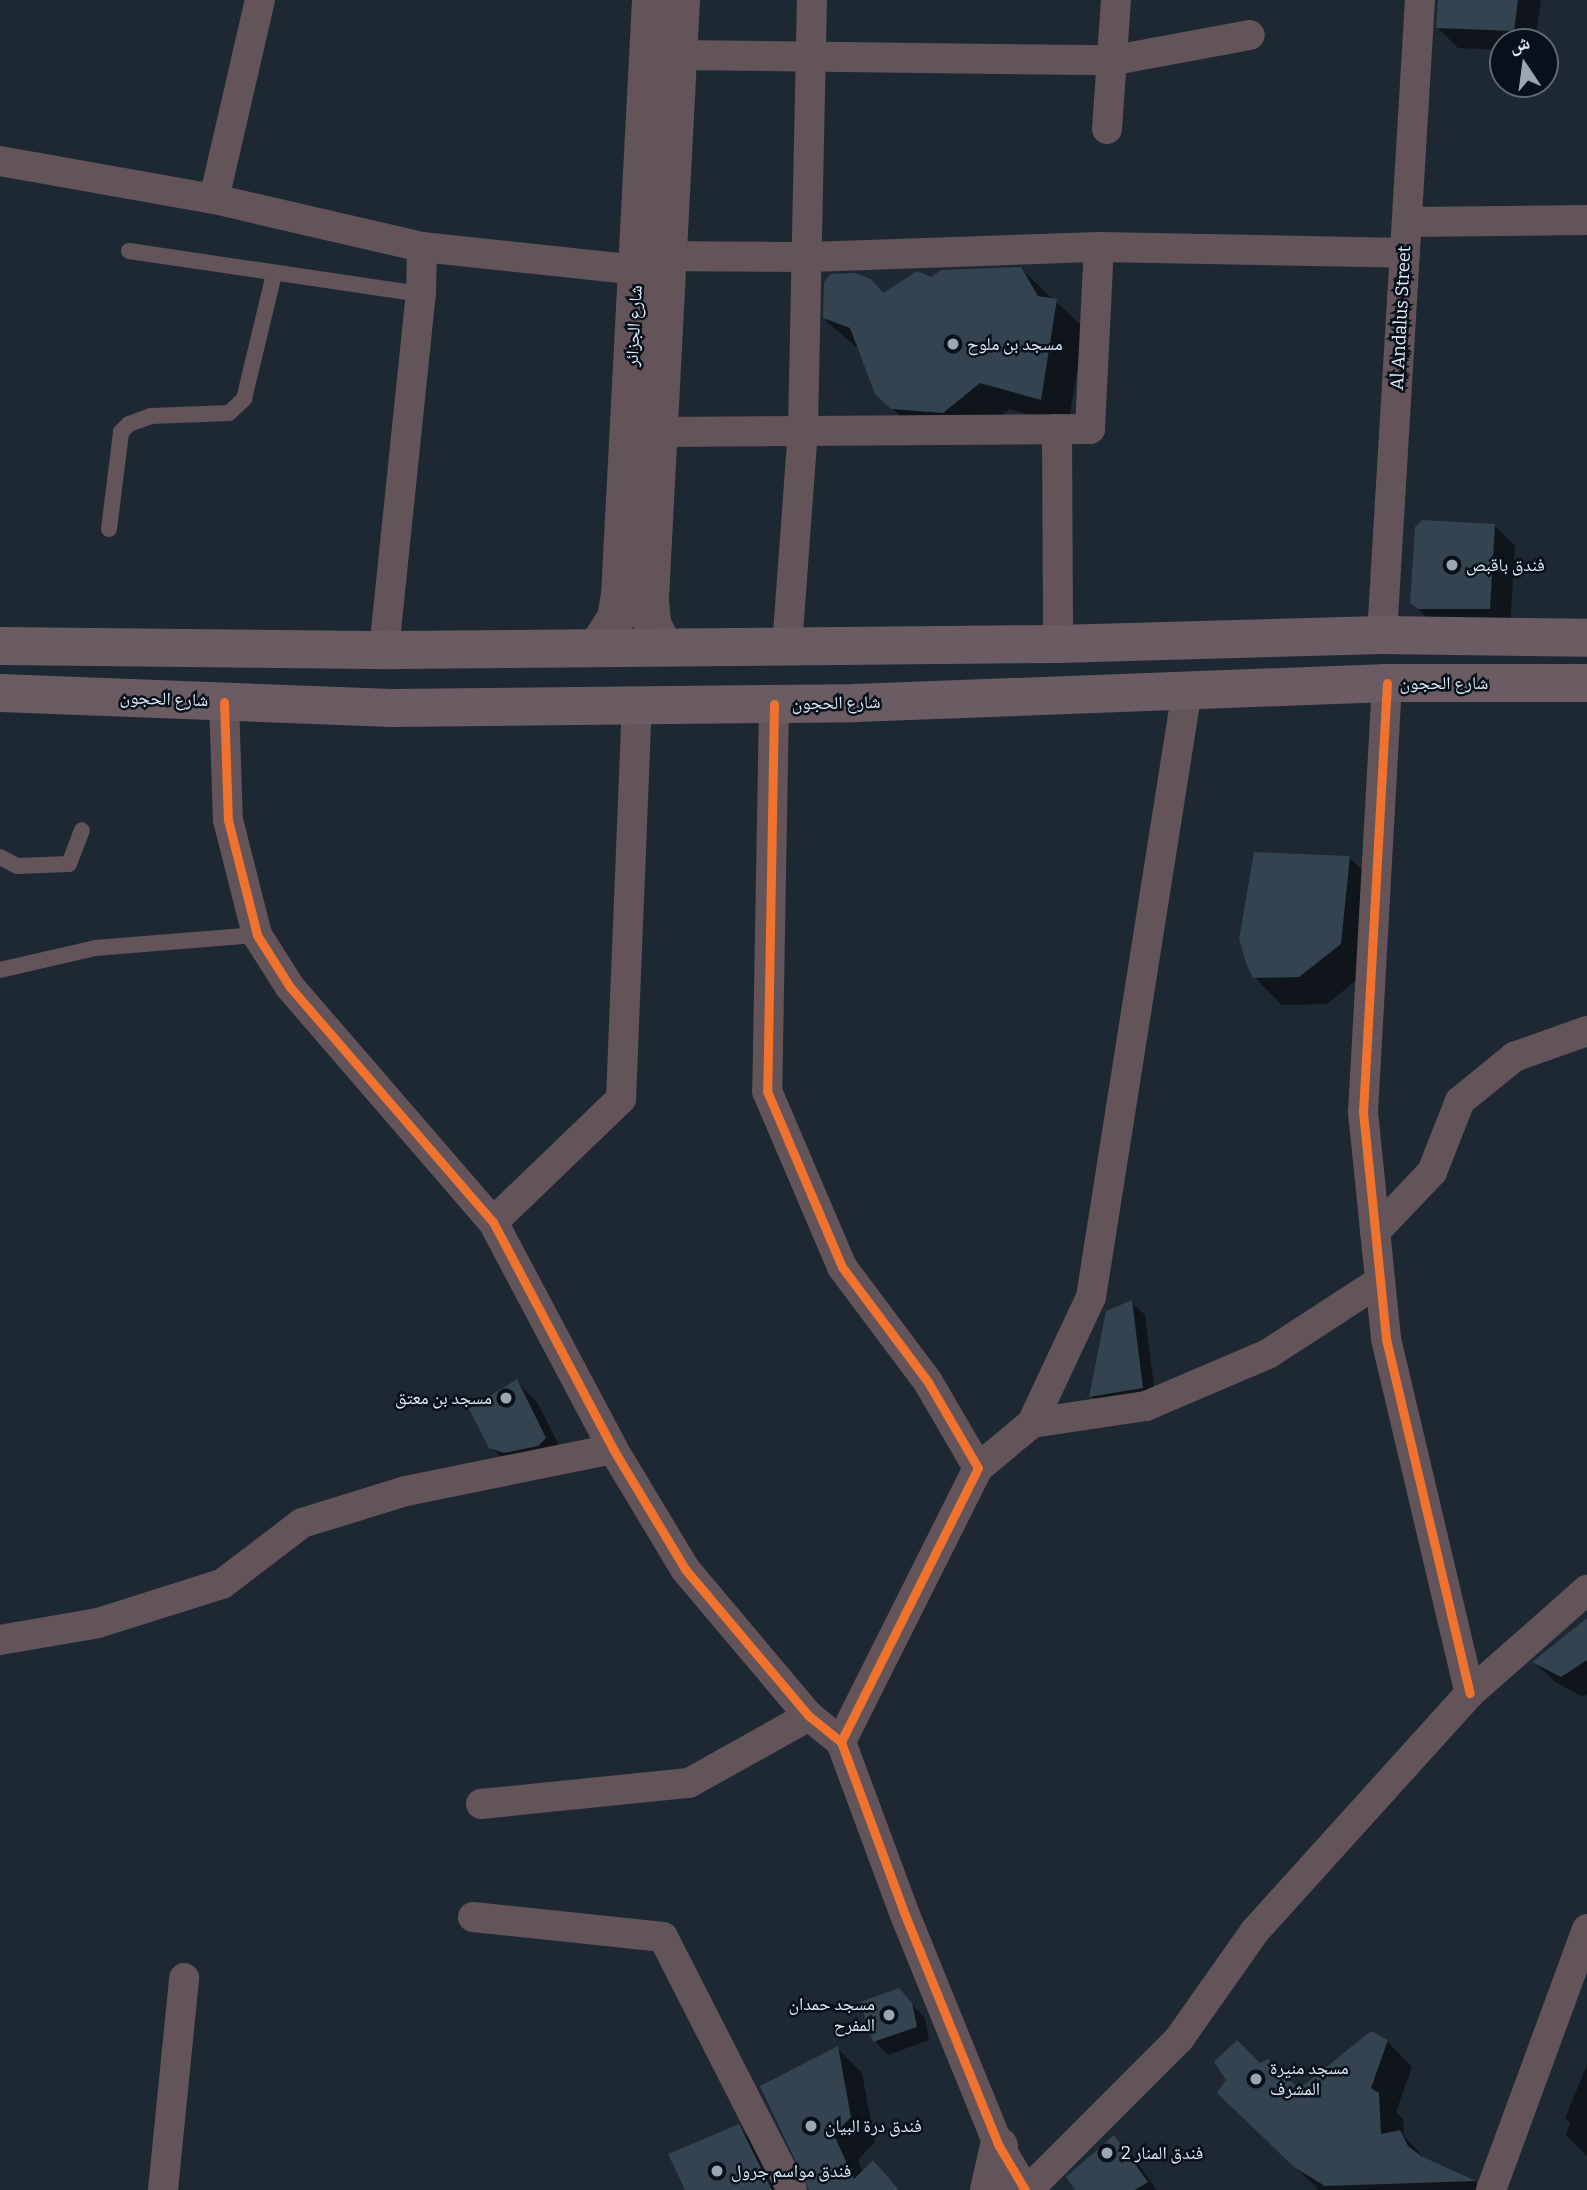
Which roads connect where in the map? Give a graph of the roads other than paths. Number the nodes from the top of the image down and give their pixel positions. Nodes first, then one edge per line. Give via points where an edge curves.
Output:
1 (260, 0) edge
2 (651, 0) edge
3 (681, 0) edge
4 (812, 0) edge
5 (1116, 0) edge
6 (1420, 0) edge
7 (1250, 35) dead end
8 (811, 54) junction
9 (678, 55) junction
10 (1115, 61) junction
11 (1107, 129) dead end
12 (0, 162) edge
13 (214, 199) junction
14 (1587, 220) edge
15 (1407, 222) junction
16 (422, 247) junction
17 (1099, 247) junction
18 (129, 251) dead end
19 (1405, 253) junction
20 (809, 257) junction
21 (648, 260) junction
22 (274, 274) junction
23 (422, 294) junction
24 (803, 428) junction
25 (1057, 429) junction
26 (659, 432) junction
27 (108, 529) dead end
28 (1382, 635) junction
29 (1587, 638) edge
30 (1058, 644) junction
31 (0, 646) edge
32 (598, 646) junction
33 (663, 646) junction
34 (787, 647) junction
35 (384, 650) junction
36 (1387, 683) junction
37 (1587, 683) edge
38 (1187, 690) junction
39 (0, 693) edge
40 (224, 702) junction
41 (774, 704) junction
42 (637, 705) junction
43 (82, 830) dead end
44 (0, 857) edge
45 (257, 935) junction
46 (0, 970) edge
47 (1587, 1031) edge
48 (494, 1222) junction
49 (1375, 1232) junction
50 (1380, 1280) junction
51 (1032, 1423) junction
52 (613, 1449) junction
53 (978, 1468) junction
54 (1587, 1590) edge
55 (0, 1640) edge
56 (1471, 1693) junction
57 (809, 1716) junction
58 (841, 1742) junction
59 (481, 1804) dead end
60 (473, 1917) dead end
61 (1587, 1929) edge
62 (184, 1978) dead end
63 (999, 2146) junction
64 (163, 2190) edge
65 (792, 2190) edge
66 (989, 2190) edge
67 (1027, 2190) edge
68 (1491, 2190) edge

1 - 13 street
2 - 21 street, شارع الجزائر
3 - 9 street, شارع الجزائر
4 - 8 street
5 - 10 street
6 - 15 street, Al Andalus Street
7 - 10 street
8 - 9 street
8 - 10 street
8 - 20 street
9 - 21 street, شارع الجزائر
10 - 11 street
12 - 13 street
13 - 16 street
14 - 15 street
15 - 19 street, Al Andalus Street
16 - 21 street
16 - 23 street
17 - 19 street
17 - 20 street
17 - 25 street via 1090,429
18 - 22 lane
19 - 28 street, Al Andalus Street
20 - 21 street
20 - 24 street
21 - 26 street, شارع الجزائر
21 - 32 street, شارع الجزائر via 620,596 616,618
22 - 23 lane
22 - 27 lane via 244,399 229,413 151,416 129,424 121,432
23 - 35 street
24 - 25 street
24 - 26 street
24 - 34 street
25 - 30 street
26 - 33 street, شارع الجزائر via 650,610
28 - 29 main road
28 - 30 main road
30 - 34 main road
31 - 35 main road
32 - 33 main road
32 - 35 main road
33 - 34 main road
36 - 37 main road, شارع الحجون
36 - 38 main road, شارع الحجون
36 - 49 street via 1363,1112
38 - 41 main road, شارع الحجون
38 - 51 street via 1091,1297
39 - 40 main road, شارع الحجون
40 - 42 main road, شارع الحجون via 391,708
40 - 45 street via 228,820
41 - 42 main road, شارع الحجون
41 - 53 street via 767,1091 842,1267 928,1381
42 - 48 street via 621,1100
43 - 44 lane via 69,864 17,866
45 - 46 lane via 95,948
45 - 48 street via 290,987
47 - 49 street via 1514,1057 1460,1101 1432,1172
48 - 52 street
49 - 50 street
50 - 51 street via 1268,1354 1146,1406
50 - 56 street via 1386,1339
51 - 53 street
52 - 55 street via 406,1491 302,1523 222,1584 99,1623
52 - 57 street via 685,1569
53 - 58 street
54 - 56 street
56 - 67 street via 1255,1931 1179,2039
57 - 58 street
57 - 59 street via 689,1783
58 - 63 street
60 - 65 street via 663,1937
61 - 68 street
62 - 64 street
63 - 66 street
63 - 67 street

